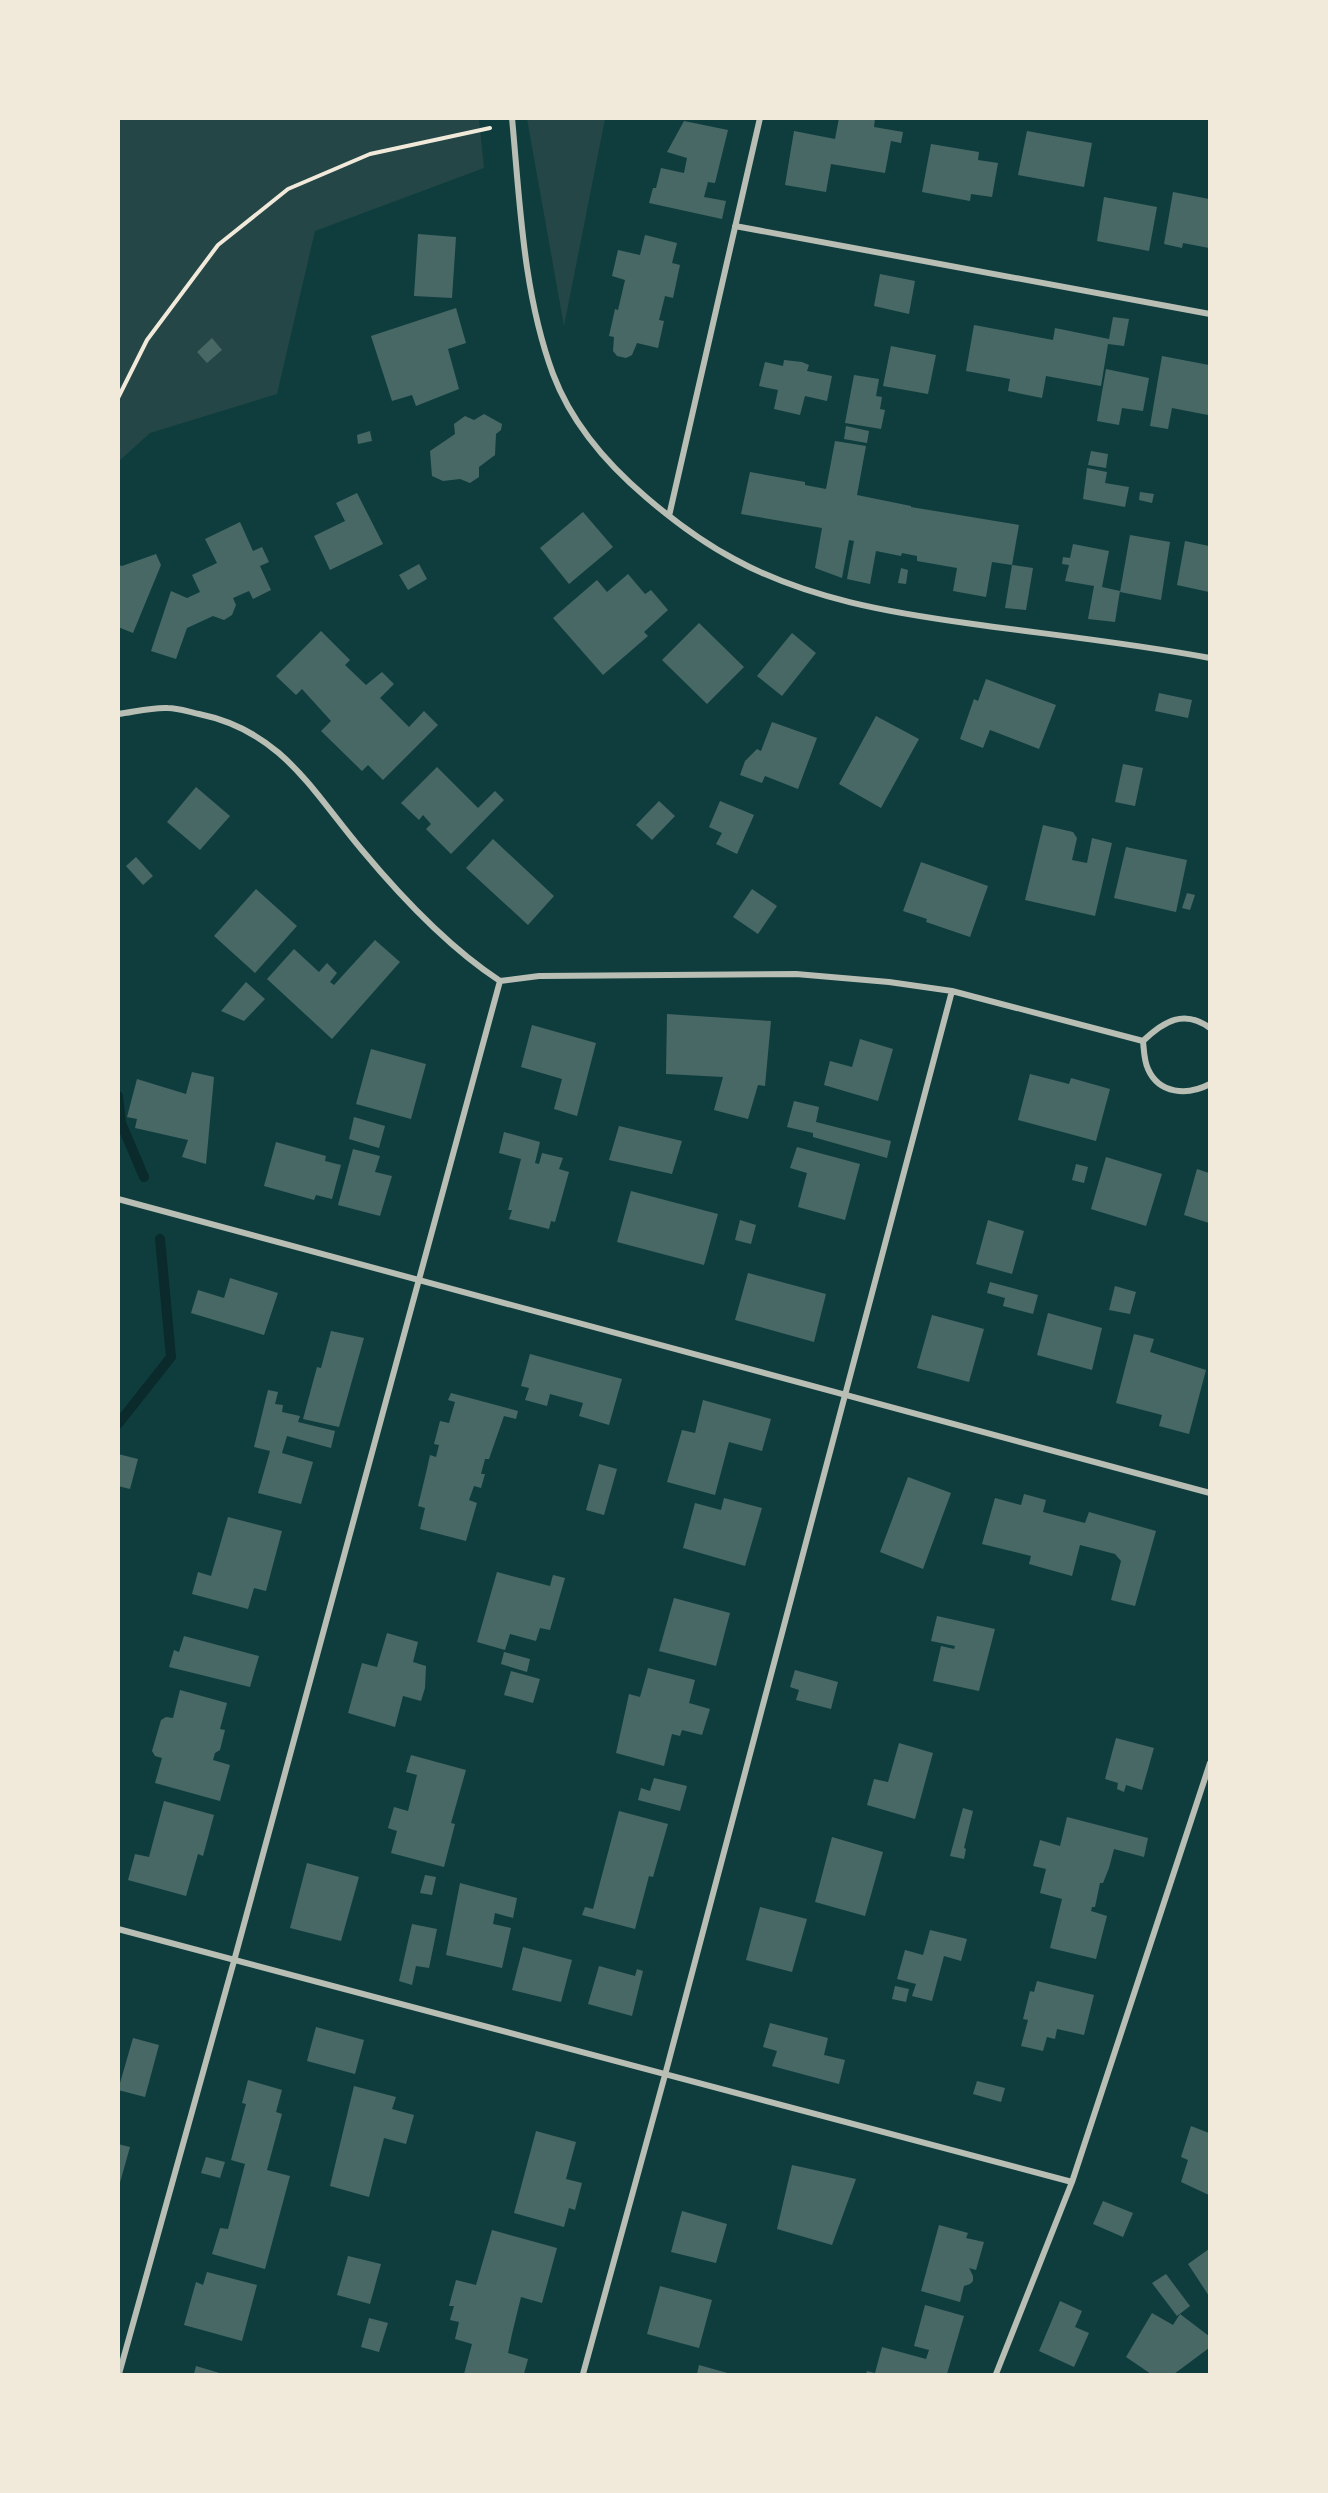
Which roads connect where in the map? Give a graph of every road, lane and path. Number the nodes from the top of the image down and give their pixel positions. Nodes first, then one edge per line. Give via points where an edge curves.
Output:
1 (760, 118) edge
2 (512, 121) edge
3 (735, 226) junction
4 (1209, 314) edge
5 (118, 399) edge
6 (669, 516) junction
7 (1209, 658) edge
8 (118, 714) edge
9 (500, 981) junction
10 (952, 991) junction
11 (1209, 1028) edge
12 (1143, 1041) junction
13 (1209, 1084) edge
14 (118, 1199) edge
15 (420, 1280) junction
16 (846, 1394) junction
17 (1209, 1492) edge
18 (1209, 1763) edge
19 (118, 1929) edge
20 (234, 1961) junction
21 (665, 2075) junction
22 (1072, 2182) junction
23 (119, 2374) edge
24 (582, 2374) edge
25 (996, 2374) edge

1 - 3 street
2 - 5 path via 370,154 288,189 218,245 147,340
2 - 6 street via 530,282 540,338 554,377 602,456
3 - 4 street
3 - 6 street
6 - 7 street via 735,560 830,597 942,620
8 - 9 street via 169,708 225,719 269,743 307,780 362,851 417,910 467,960
9 - 10 street via 540,976 796,974
9 - 15 street
10 - 12 street
10 - 16 street
11 - 12 street via 1198,1019 1180,1017 1154,1030
12 - 13 street via 1147,1068 1156,1084 1173,1091 1192,1091
14 - 15 street
15 - 16 street
15 - 20 street
16 - 17 street
16 - 21 street
18 - 22 street
19 - 20 street
20 - 21 street
20 - 23 street
21 - 22 street
21 - 24 street
22 - 25 street

